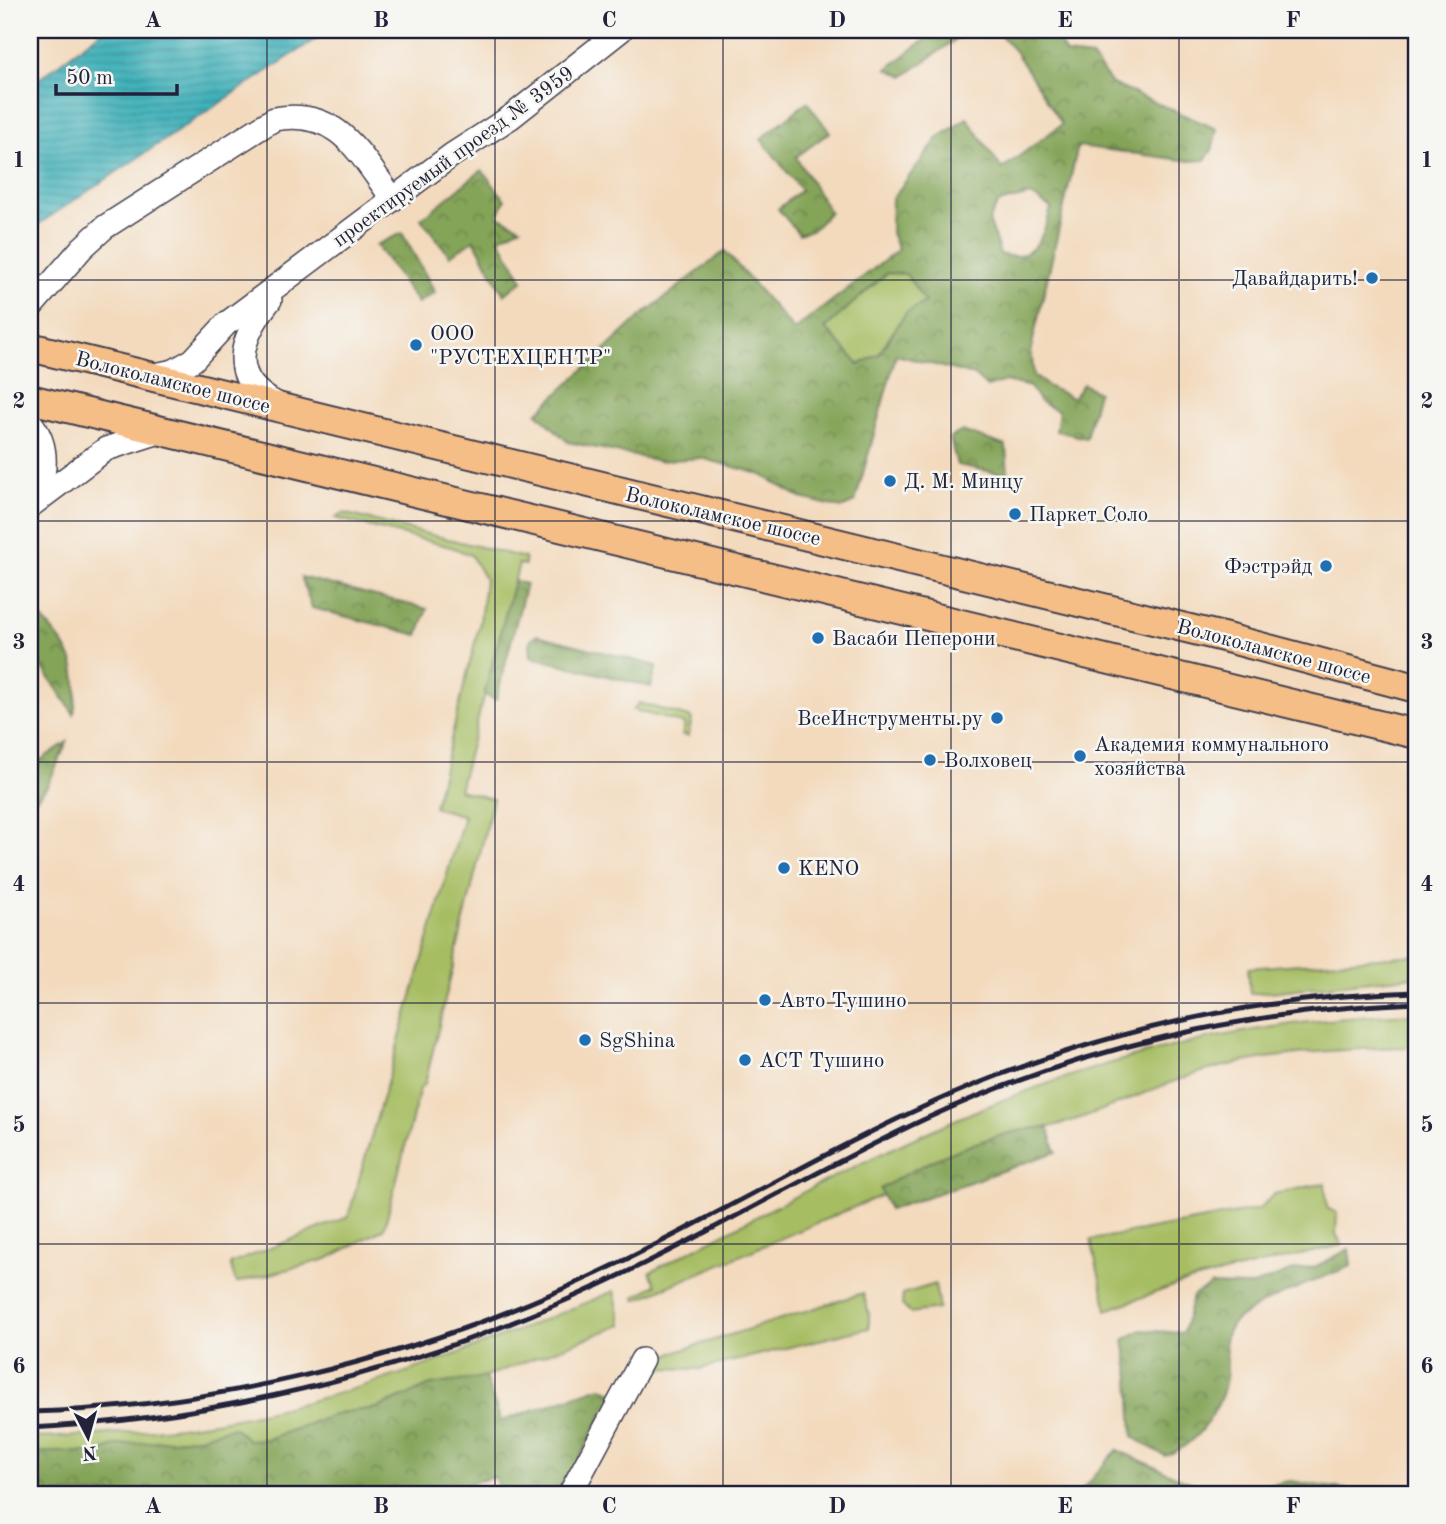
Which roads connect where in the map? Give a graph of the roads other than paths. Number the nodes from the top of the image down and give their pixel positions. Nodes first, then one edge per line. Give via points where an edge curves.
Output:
1 (621, 30) edge
2 (393, 199) junction
3 (285, 281) junction
4 (30, 308) edge
5 (30, 347) edge
6 (148, 376) junction
7 (30, 399) edge
8 (292, 410) junction
9 (30, 422) edge
10 (164, 431) junction
11 (30, 500) edge
12 (30, 506) edge
13 (1239, 641) junction
14 (1416, 669) edge
15 (1416, 688) edge
16 (1314, 709) junction
17 (1416, 734) edge
18 (1416, 746) edge
19 (642, 1360) dead end
20 (570, 1494) edge

1 - 2 street, проектируемый проезд № 3959 via 512,117
2 - 3 street, проектируемый проезд № 3959
2 - 4 street via 343,134 307,117 274,119 105,228
3 - 6 street, проектируемый проезд № 3959 via 226,324 193,360
3 - 8 street, проектируемый проезд № 3959 via 254,320 242,353 245,370 262,396
5 - 6 main road, Волоколамское шоссе
6 - 8 main road, Волоколамское шоссе
7 - 10 main road
8 - 13 main road, Волоколамское шоссе
9 - 11 street via 44,454 40,482
10 - 12 street via 106,449
10 - 16 main road
13 - 14 main road
13 - 15 main road, Волоколамское шоссе
16 - 17 main road
16 - 18 main road
19 - 20 street

